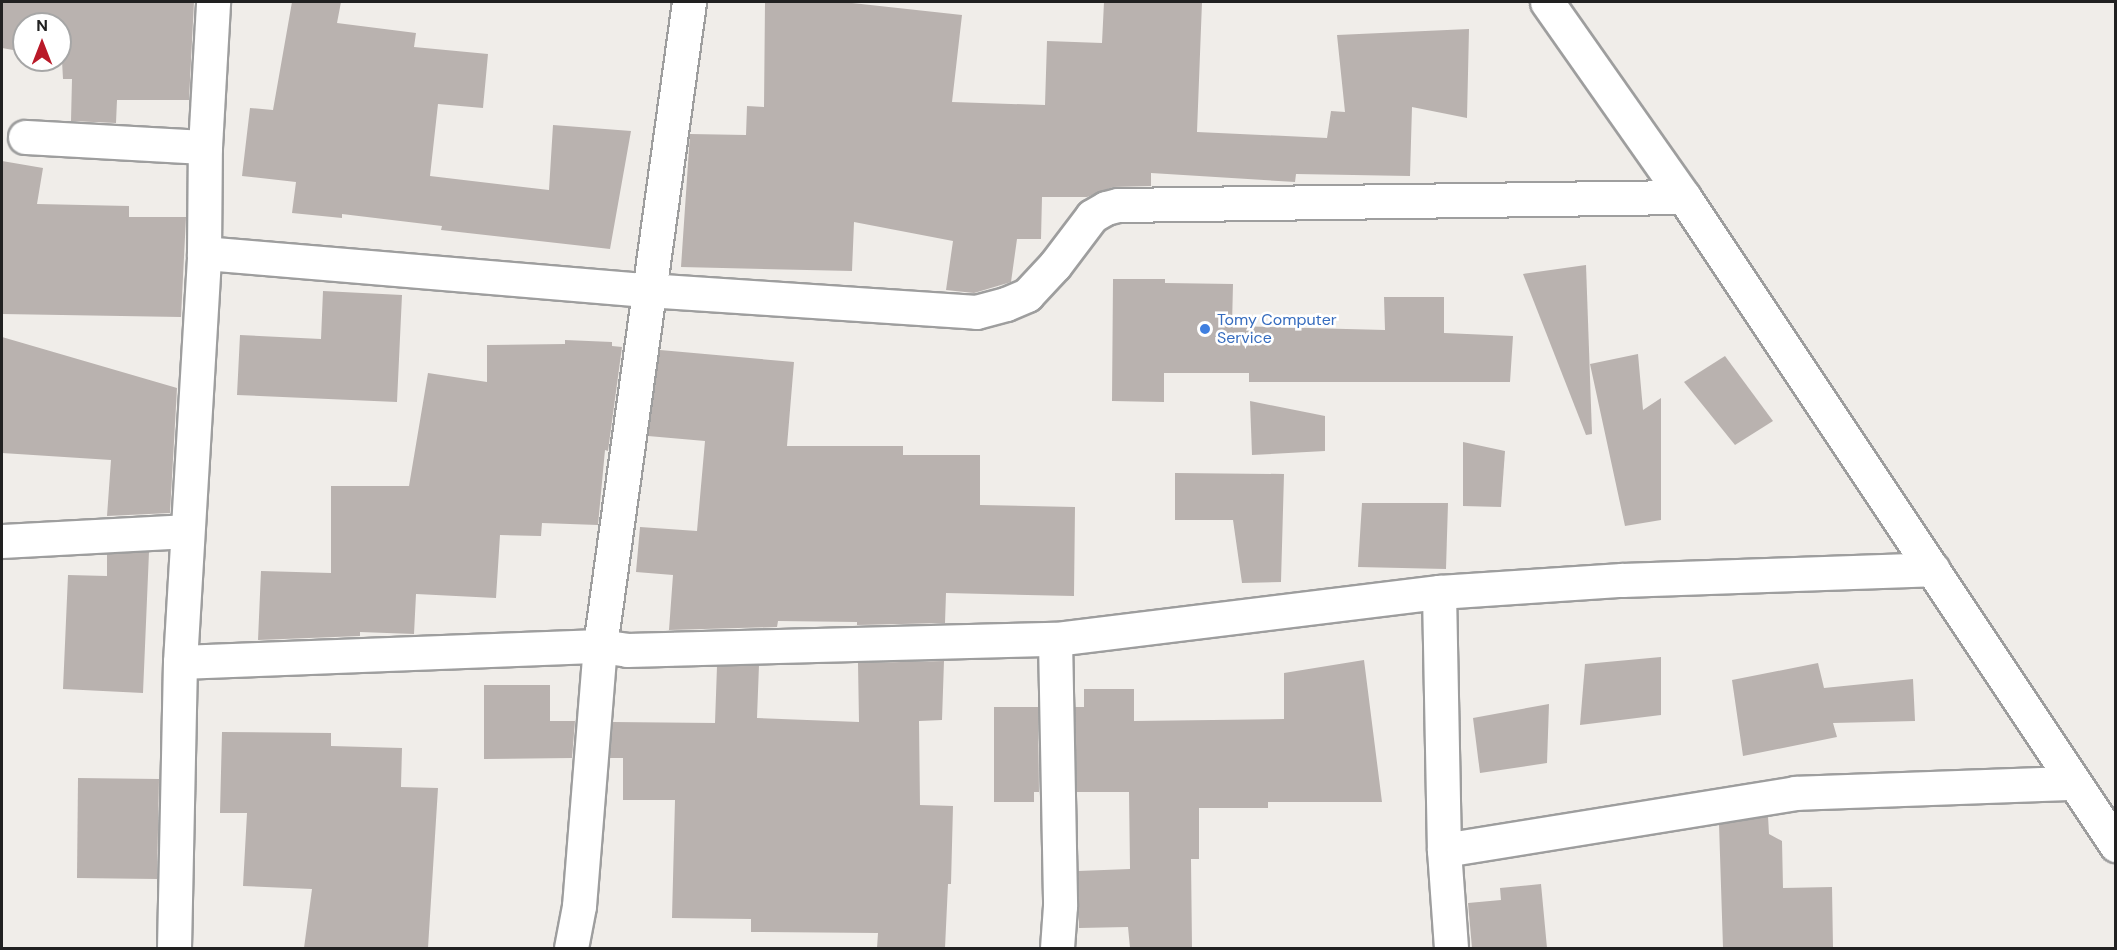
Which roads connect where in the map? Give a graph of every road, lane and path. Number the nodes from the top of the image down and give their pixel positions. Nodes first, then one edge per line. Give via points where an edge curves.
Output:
1 (213, 2) edge
2 (689, 2) edge
3 (1547, 2) edge
4 (25, 137) dead end
5 (206, 147) junction
6 (1684, 197) junction
7 (204, 253) junction
8 (647, 290) junction
9 (186, 531) junction
10 (2, 541) edge
11 (1933, 569) junction
12 (1439, 592) junction
13 (1055, 639) junction
14 (600, 646) junction
15 (180, 662) junction
16 (2073, 783) junction
17 (2115, 845) edge
18 (1444, 850) junction
19 (174, 948) edge
20 (571, 948) edge
21 (1057, 948) edge
22 (1450, 948) edge

1 - 5 street
2 - 8 street
3 - 6 street
4 - 5 street
5 - 7 street
6 - 8 street via 1118,205 1092,216 1027,295 976,312
6 - 11 street
7 - 8 street
7 - 9 street
8 - 14 street
9 - 10 street
9 - 15 street
11 - 12 street via 1622,580
11 - 16 street
12 - 13 street
12 - 18 street
13 - 14 street via 627,650
13 - 21 street via 1060,906
14 - 15 street
14 - 20 street via 579,906
15 - 19 street
16 - 17 street
16 - 18 street via 1795,793
18 - 22 street

